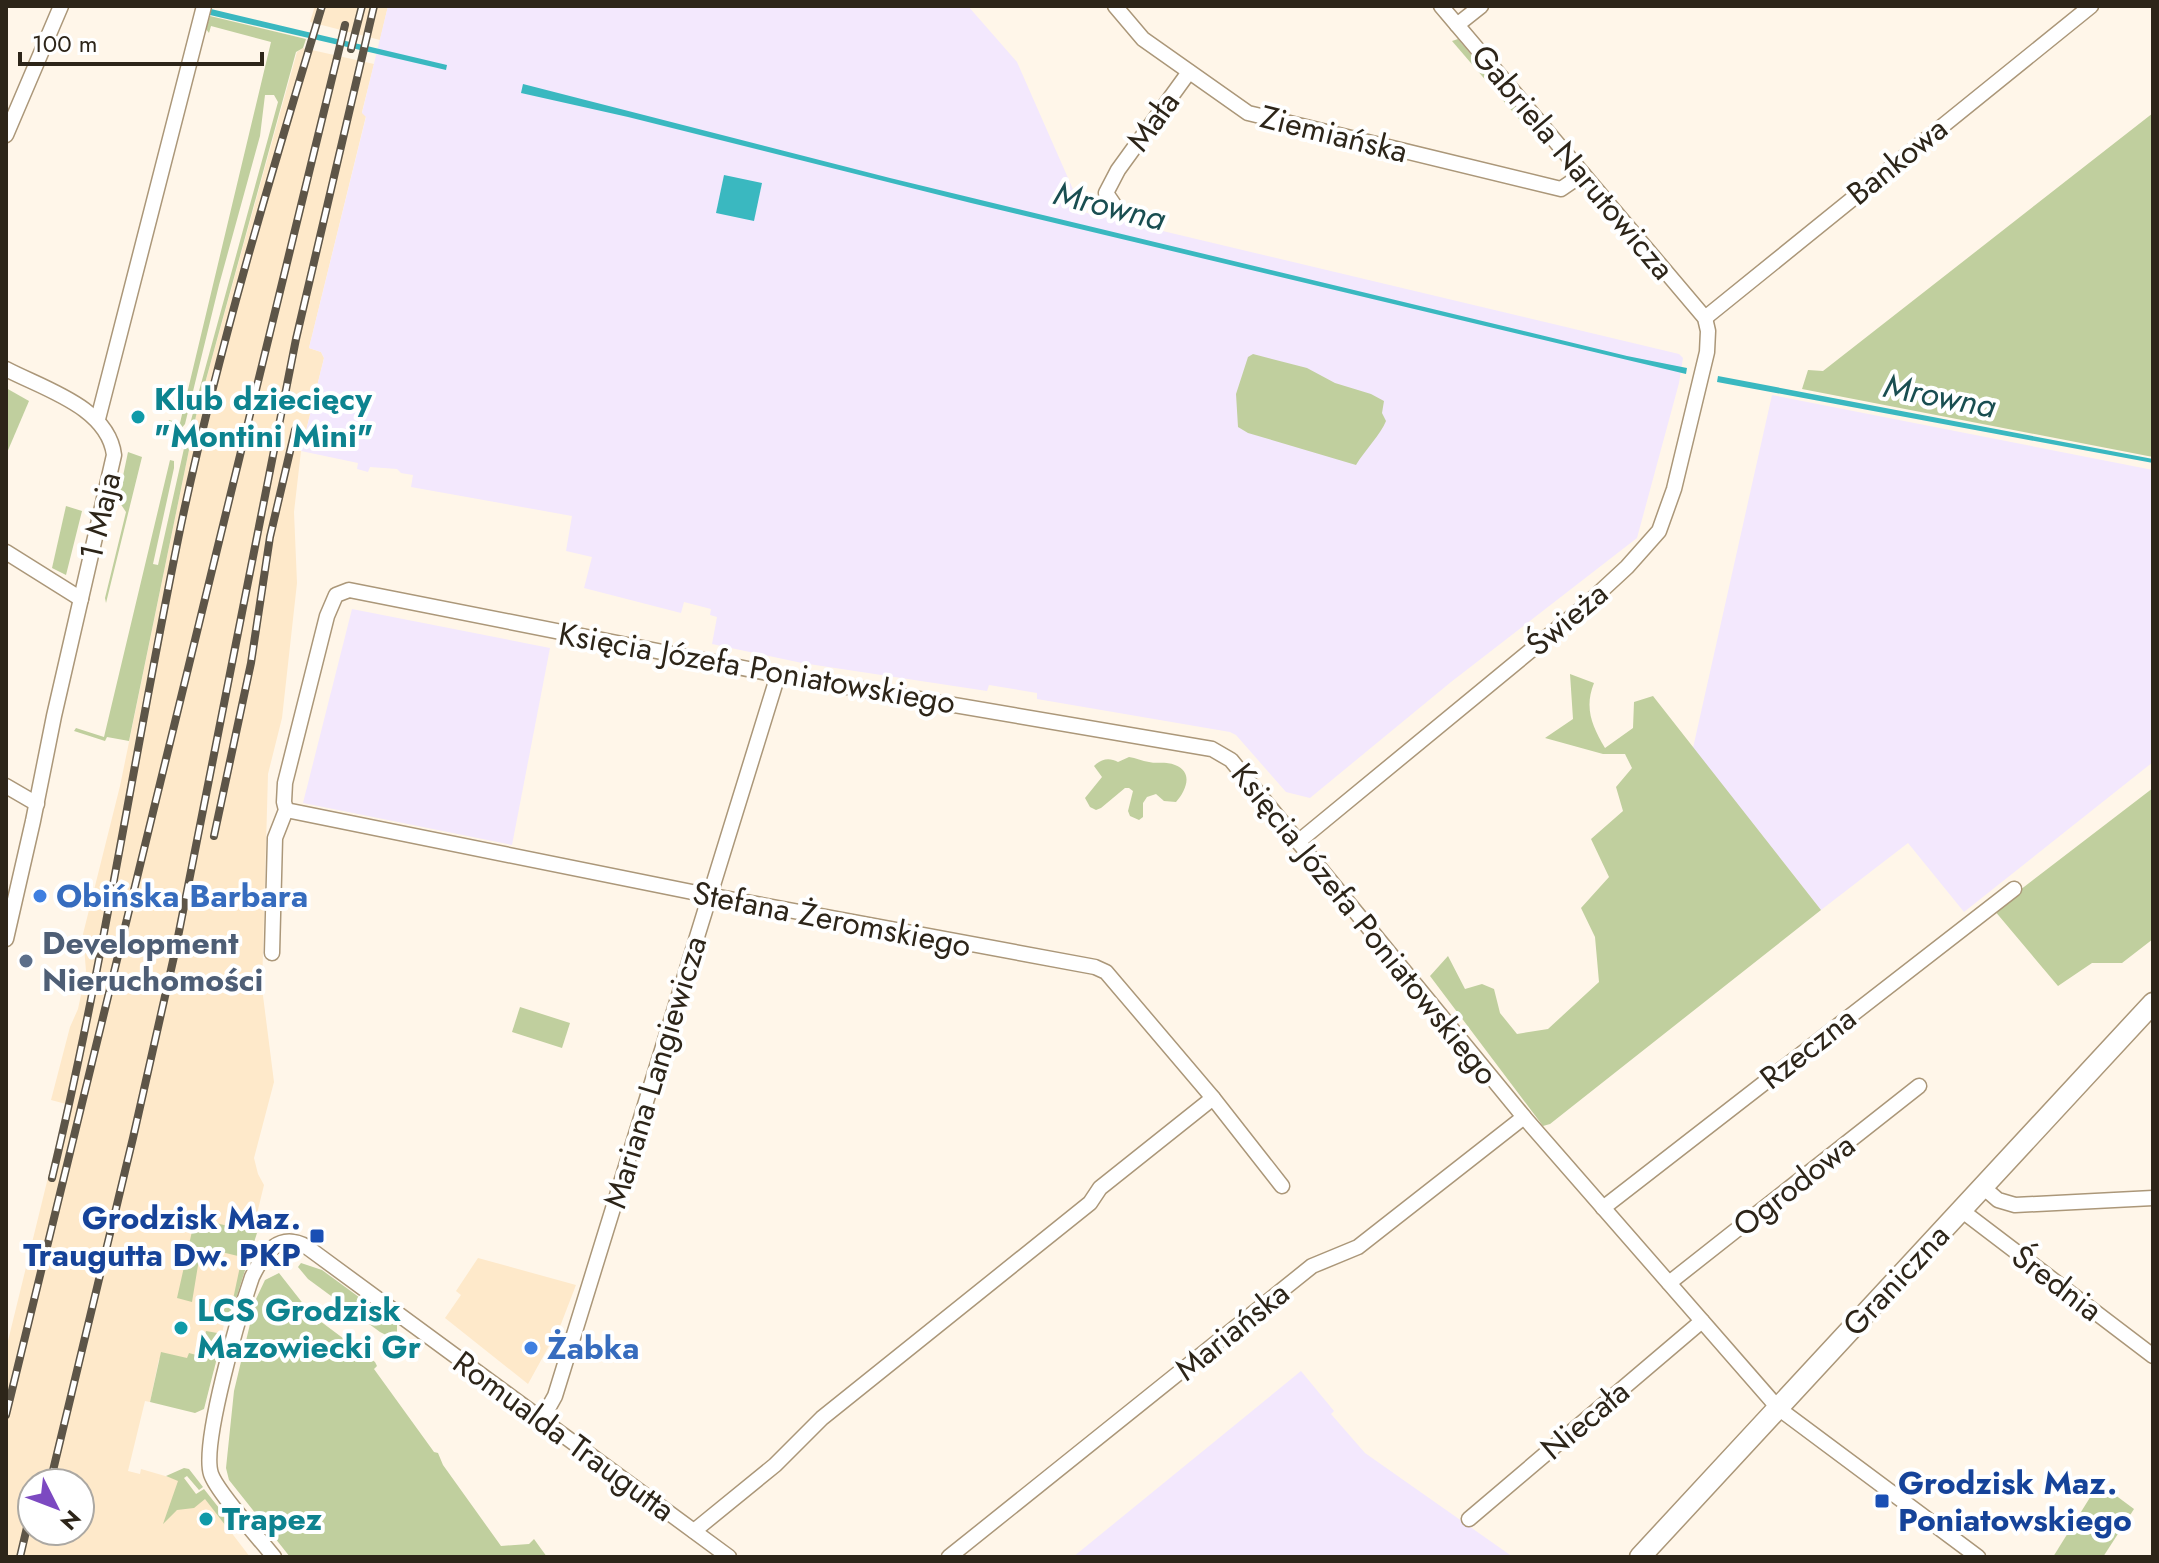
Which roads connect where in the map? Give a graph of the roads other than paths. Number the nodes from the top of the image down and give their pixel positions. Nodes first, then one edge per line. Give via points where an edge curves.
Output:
1 (61, 6) edge
2 (204, 6) edge
3 (1115, 6) edge
4 (1441, 6) edge
5 (1481, 6) edge
6 (2091, 6) edge
7 (1457, 25) junction
8 (1189, 72) junction
9 (6, 135) edge
10 (1583, 174) junction
11 (1119, 212) dead end
12 (1705, 318) junction
13 (6, 369) edge
14 (98, 419) junction
15 (6, 552) edge
16 (81, 599) junction
17 (778, 675) junction
18 (6, 786) edge
19 (37, 804) junction
20 (286, 810) junction
21 (1298, 842) junction
22 (2014, 889) dead end
23 (710, 896) junction
24 (6, 939) edge
25 (272, 953) dead end
26 (2153, 1003) edge
27 (1919, 1086) dead end
28 (1213, 1098) junction
29 (1524, 1117) junction
30 (1282, 1186) dead end
31 (1983, 1187) junction
32 (2153, 1198) edge
33 (1603, 1208) junction
34 (1961, 1210) junction
35 (1669, 1283) junction
36 (1702, 1321) junction
37 (2153, 1356) edge
38 (1778, 1408) junction
39 (541, 1421) junction
40 (1469, 1519) dead end
41 (694, 1531) junction
42 (274, 1557) edge
43 (729, 1557) edge
44 (949, 1557) edge
45 (1640, 1557) edge
46 (1978, 1557) edge

1 - 9 street
2 - 14 street
3 - 8 street, Ziemiańska via 1143,39
4 - 7 street, Gabriela Narutowicza
5 - 7 street
6 - 12 street, Bankowa
7 - 10 street, Gabriela Narutowicza
8 - 10 street, Ziemiańska via 1248,113 1561,189
8 - 11 street, Mała via 1106,193
10 - 12 street, Gabriela Narutowicza
12 - 21 street, Świeża via 1707,352 1659,531 1586,605
13 - 14 street
14 - 16 street, 1 Maja via 113,444 113,468
15 - 16 street
16 - 19 street, 1 Maja
17 - 20 street, Księcia Józefa Poniatowskiego via 349,590 336,595 327,616 285,783
17 - 21 street, Księcia Józefa Poniatowskiego via 1212,749 1231,760
17 - 23 street, Mariana Langiewicza
18 - 19 street
19 - 24 street, 1 Maja
20 - 23 street, Stefana Żeromskiego
20 - 25 street via 275,838
21 - 29 street, Księcia Józefa Poniatowskiego
22 - 33 street, Rzeczna
23 - 28 street, Stefana Żeromskiego via 1106,972
23 - 39 street, Mariana Langiewicza via 555,1396
26 - 31 street, Graniczna
27 - 35 street, Ogrodowa
28 - 30 street, Stefana Żeromskiego
28 - 41 street via 822,1418 775,1465
29 - 33 street, Księcia Józefa Poniatowskiego
29 - 44 street, Mariańska via 1358,1247 1312,1266
31 - 32 street via 2015,1205
31 - 34 street, Graniczna
33 - 35 street, Księcia Józefa Poniatowskiego
34 - 37 street, Średnia
34 - 38 street, Graniczna
35 - 36 street, Księcia Józefa Poniatowskiego
36 - 38 street, Księcia Józefa Poniatowskiego
36 - 40 street, Niecała
38 - 45 street, Graniczna
38 - 46 street, Księcia Józefa Poniatowskiego
39 - 41 street, Romualda Traugutta
39 - 42 street, Romualda Traugutta via 307,1247 291,1242 271,1247 246,1295 217,1406 209,1462 214,1480
41 - 43 street, Romualda Traugutta

